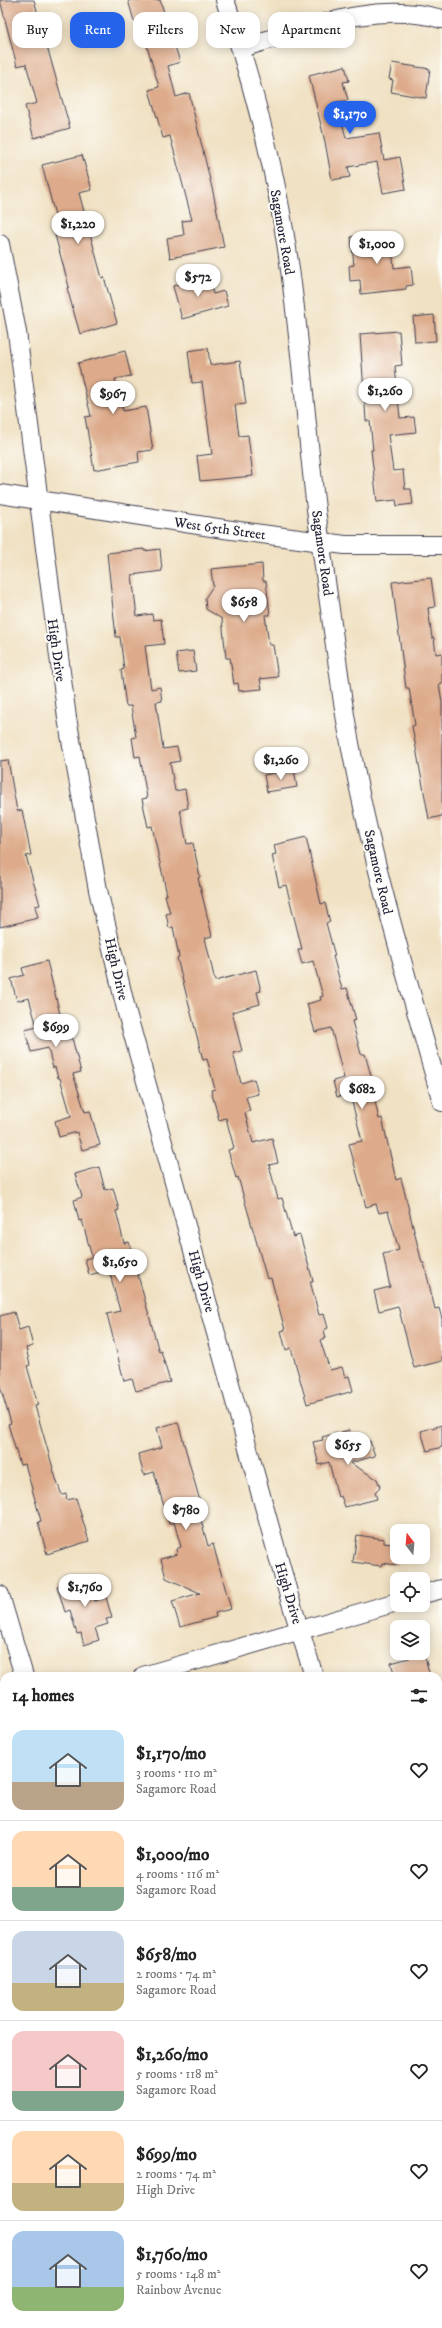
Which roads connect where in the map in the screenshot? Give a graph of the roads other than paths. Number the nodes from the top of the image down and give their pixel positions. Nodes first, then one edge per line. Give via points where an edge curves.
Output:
1 (225, 0) edge
2 (229, 12) edge
3 (442, 19) edge
4 (260, 43) edge
5 (241, 48) edge
6 (0, 244) edge
7 (0, 494) edge
8 (38, 499) junction
9 (321, 542) junction
10 (442, 545) edge
11 (442, 1102) edge
12 (442, 1589) edge
13 (430, 1592) edge
14 (0, 1595) edge
15 (390, 1604) edge
16 (301, 1631) junction
17 (23, 1672) edge
18 (157, 1672) edge
19 (313, 1672) edge

1 - 2 street, Sagamore Road
3 - 4 street via 402,11 367,13
5 - 9 street, Sagamore Road via 258,110 284,228
6 - 8 street, High Drive via 17,332
7 - 8 street, West 65th Street
8 - 9 street, West 65th Street
8 - 16 street, High Drive via 67,718 98,890 127,1013 289,1596
9 - 10 street, West 65th Street via 344,545
9 - 11 street, Sagamore Road via 343,699 360,789 390,916
12 - 13 street
14 - 17 street
15 - 16 street
16 - 18 street
16 - 19 street, High Drive

